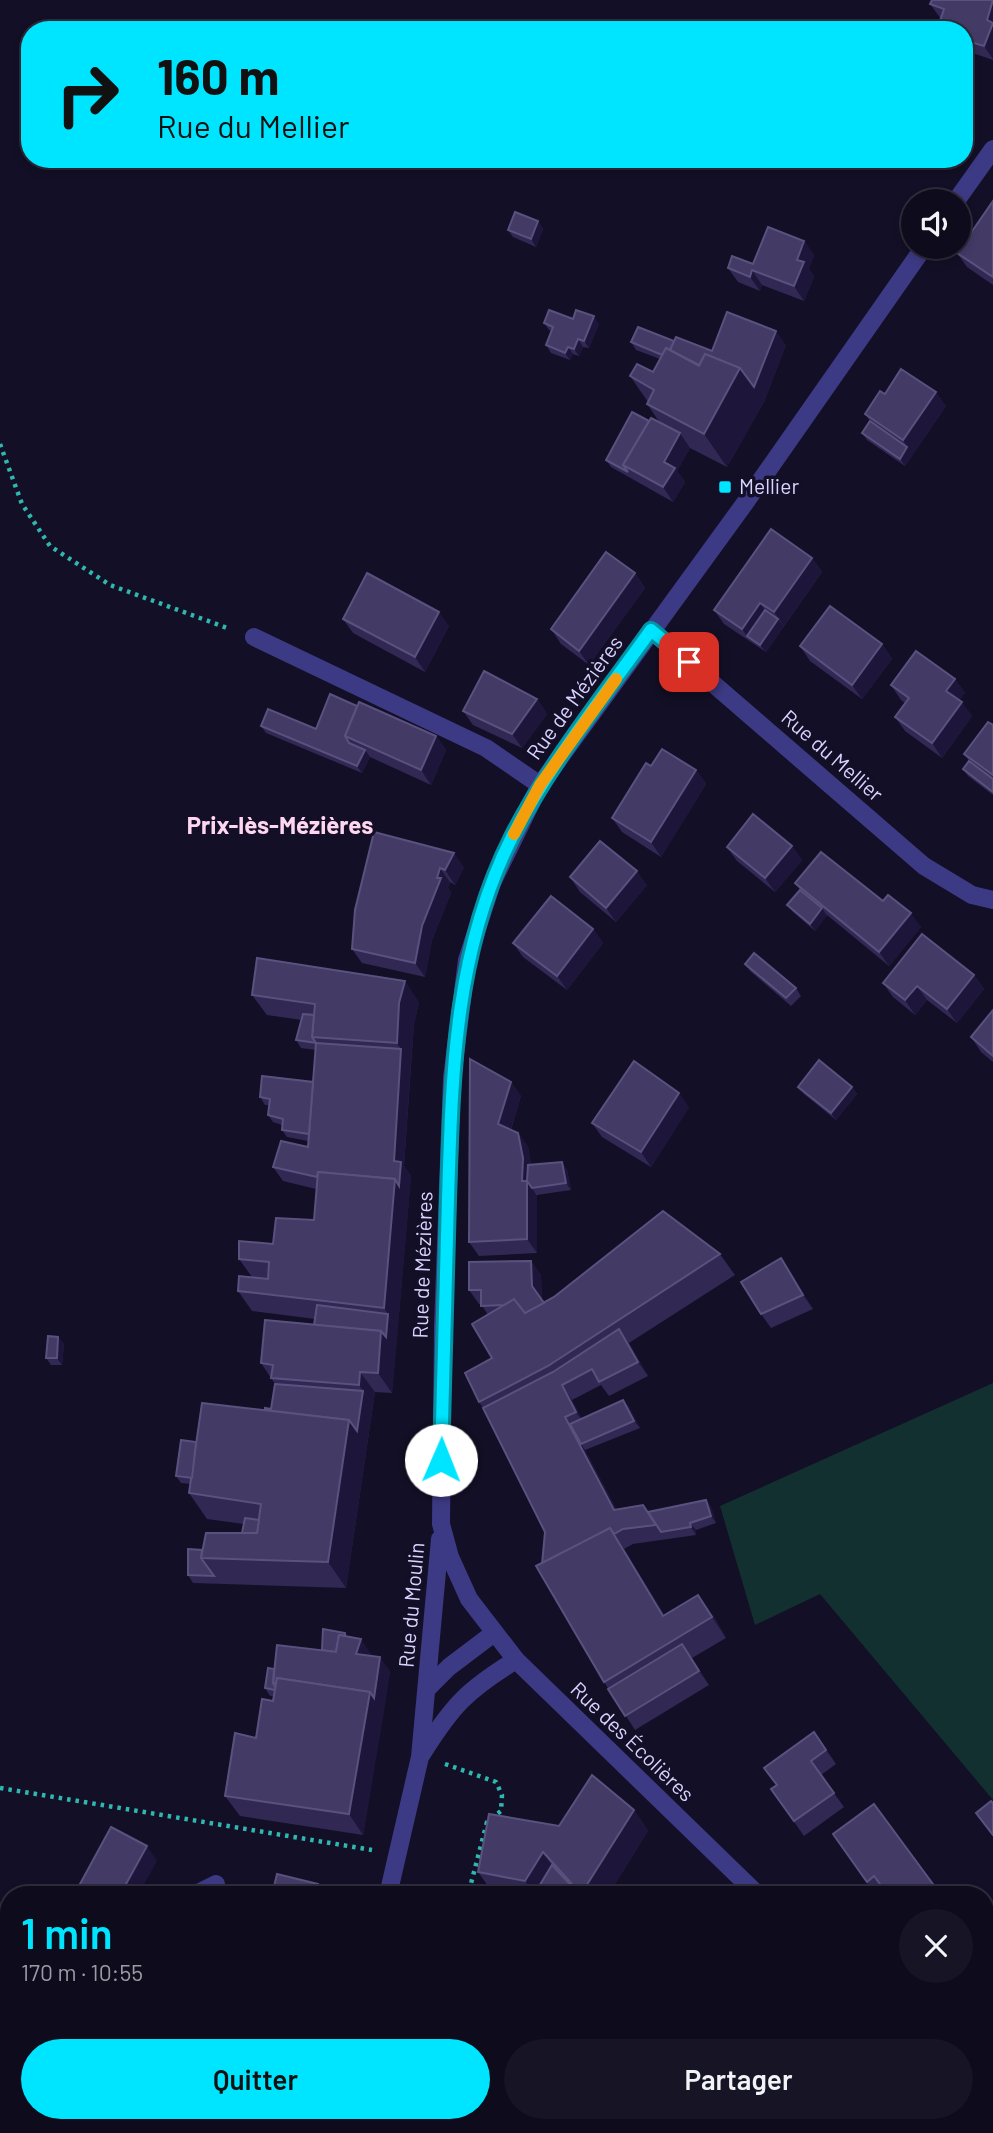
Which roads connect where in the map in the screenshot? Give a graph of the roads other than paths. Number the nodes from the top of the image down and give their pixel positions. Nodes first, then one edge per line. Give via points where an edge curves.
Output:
1 (993, 149) edge
2 (965, 189) edge
3 (916, 259) edge
4 (651, 630) junction
5 (254, 637) road end
6 (540, 785) junction
7 (993, 900) edge
8 (442, 1524) junction
9 (480, 1617) joint
10 (494, 1633) junction
11 (516, 1660) junction
12 (428, 1689) junction
13 (420, 1757) junction
14 (216, 1884) dead end
15 (212, 1886) edge
16 (390, 1886) edge
17 (749, 1886) edge

1 - 2 street
3 - 4 street, Rue de Mézières
4 - 6 street, Rue de Mézières
4 - 7 street, Rue du Mellier via 924,866 972,895
5 - 6 street via 486,748
6 - 8 street, Rue de Mézières via 492,883 460,994 451,1092
8 - 9 street, Rue de Mézières via 460,1582
8 - 12 street, Rue du Moulin
9 - 10 street, Rue des Écolières
10 - 11 street, Rue des Écolières
10 - 12 street, Rue du Moulin
11 - 13 street, Rue du Moulin via 469,1691 450,1710
11 - 17 street, Rue des Écolières
12 - 13 street, Rue du Moulin
13 - 16 street, Rue du Moulin
14 - 15 street

